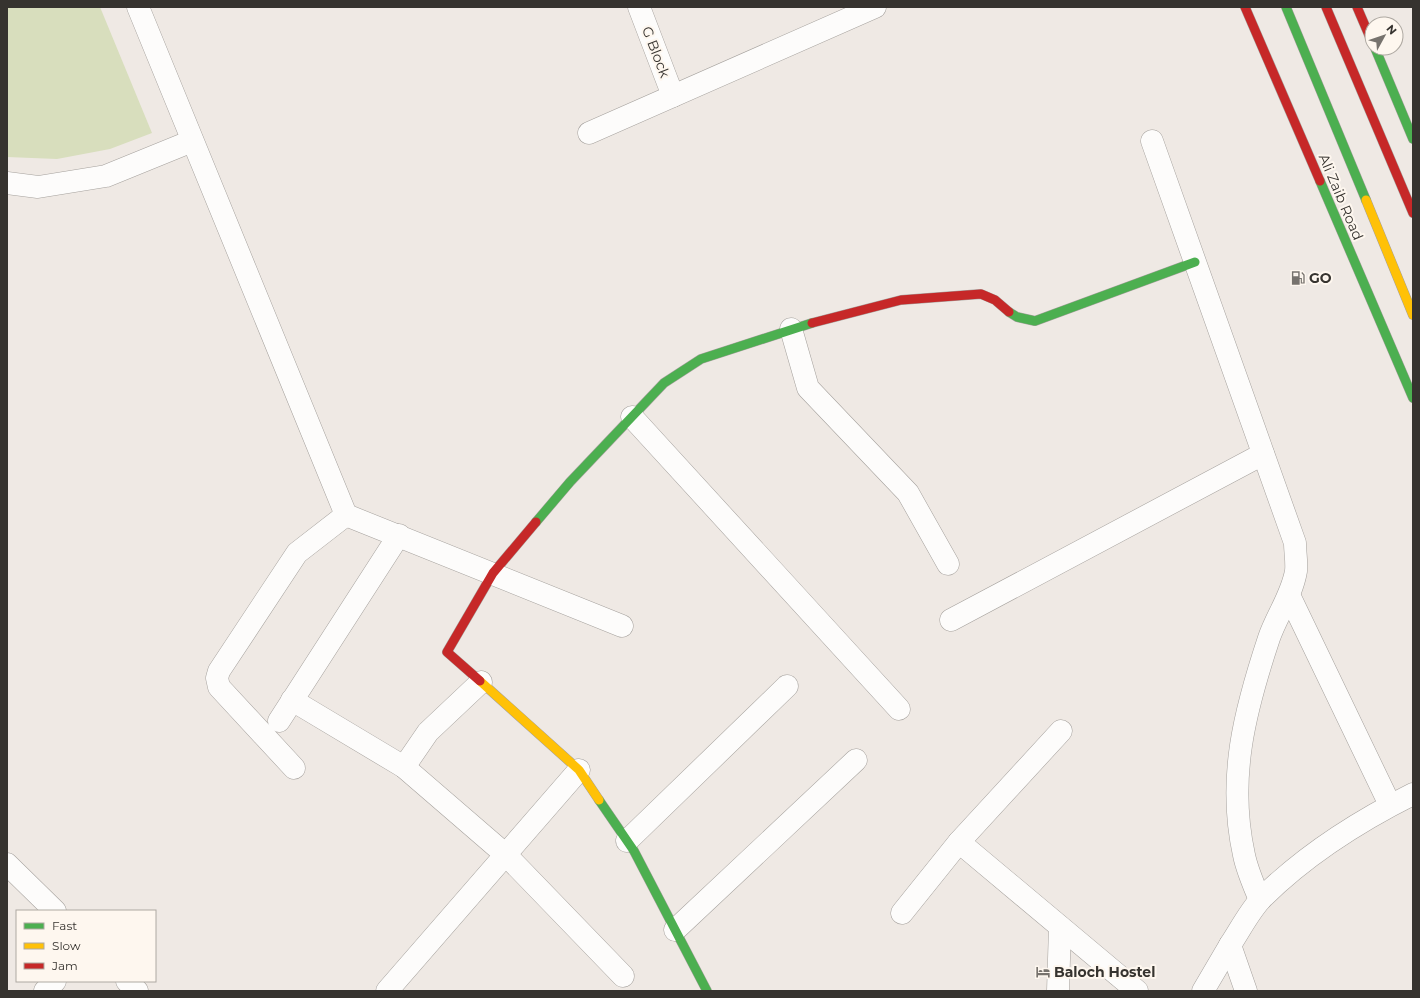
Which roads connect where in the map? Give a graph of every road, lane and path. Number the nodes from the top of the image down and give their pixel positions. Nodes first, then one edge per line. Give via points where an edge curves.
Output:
1 (138, 7) edge
2 (638, 7) edge
3 (875, 7) edge
4 (1245, 7) edge
5 (1286, 7) edge
6 (1326, 7) edge
7 (1358, 7) edge
8 (1364, 22) edge
9 (1379, 56) edge
10 (673, 96) junction
11 (1408, 112) edge
12 (589, 132) dead end
13 (1413, 139) edge
14 (192, 141) junction
15 (1152, 141) dead end
16 (7, 183) edge
17 (1413, 213) edge
18 (1195, 262) junction
19 (1413, 315) edge
20 (791, 330) junction
21 (1413, 398) edge
22 (632, 416) junction
23 (1263, 454) junction
24 (346, 515) junction
25 (399, 535) junction
26 (948, 564) dead end
27 (493, 573) junction
28 (1289, 596) junction
29 (951, 620) dead end
30 (622, 626) dead end
31 (480, 682) junction
32 (787, 686) dead end
33 (292, 700) junction
34 (899, 709) dead end
35 (279, 720) dead end
36 (1061, 731) dead end
37 (856, 760) dead end
38 (404, 767) junction
39 (294, 768) dead end
40 (579, 770) junction
41 (1413, 794) edge
42 (1390, 805) junction
43 (627, 841) junction
44 (959, 842) junction
45 (506, 855) junction
46 (7, 864) edge
47 (1260, 900) junction
48 (54, 910) edge
49 (902, 913) dead end
50 (1060, 927) junction
51 (675, 930) junction
52 (1230, 945) junction
53 (623, 976) dead end
54 (54, 982) edge
55 (128, 982) edge
56 (45, 991) edge
57 (137, 991) edge
58 (387, 991) edge
59 (707, 991) edge
60 (1058, 991) edge
61 (1137, 991) edge
62 (1203, 991) edge
63 (1246, 991) edge

1 - 14 street
2 - 10 street, G Block
3 - 10 street
4 - 21 street, Ali Zaib Road
5 - 19 street, Ali Zaib Road
6 - 17 street
7 - 8 street
9 - 11 street
10 - 12 street
11 - 13 street
14 - 16 street via 106,176 38,187
14 - 24 street
15 - 18 street
18 - 20 street via 1035,321 1023,321 1013,316 993,298 981,294 901,300
18 - 23 street
20 - 22 street via 701,359 664,383
20 - 26 street via 808,388 908,493
22 - 27 street via 570,482
22 - 34 street
23 - 28 street via 1295,543 1296,570
23 - 29 street
24 - 25 street
24 - 39 street via 297,553 219,671 217,678 219,687
25 - 27 street
25 - 33 street
27 - 30 street
27 - 31 street via 447,652
28 - 42 street
28 - 47 street via 1273,627 1255,678 1237,768 1238,820 1244,856
31 - 38 street via 428,732
31 - 40 street
32 - 43 street
33 - 35 street
33 - 38 street
36 - 44 street
37 - 51 street
38 - 45 street
40 - 43 street
40 - 45 street
41 - 42 street
42 - 47 street via 1320,849
43 - 51 street
44 - 49 street
44 - 50 street
45 - 53 street
45 - 58 street
46 - 48 street
47 - 52 street
50 - 60 street
50 - 61 street
51 - 59 street
52 - 62 street
52 - 63 street
54 - 56 street
55 - 57 street

